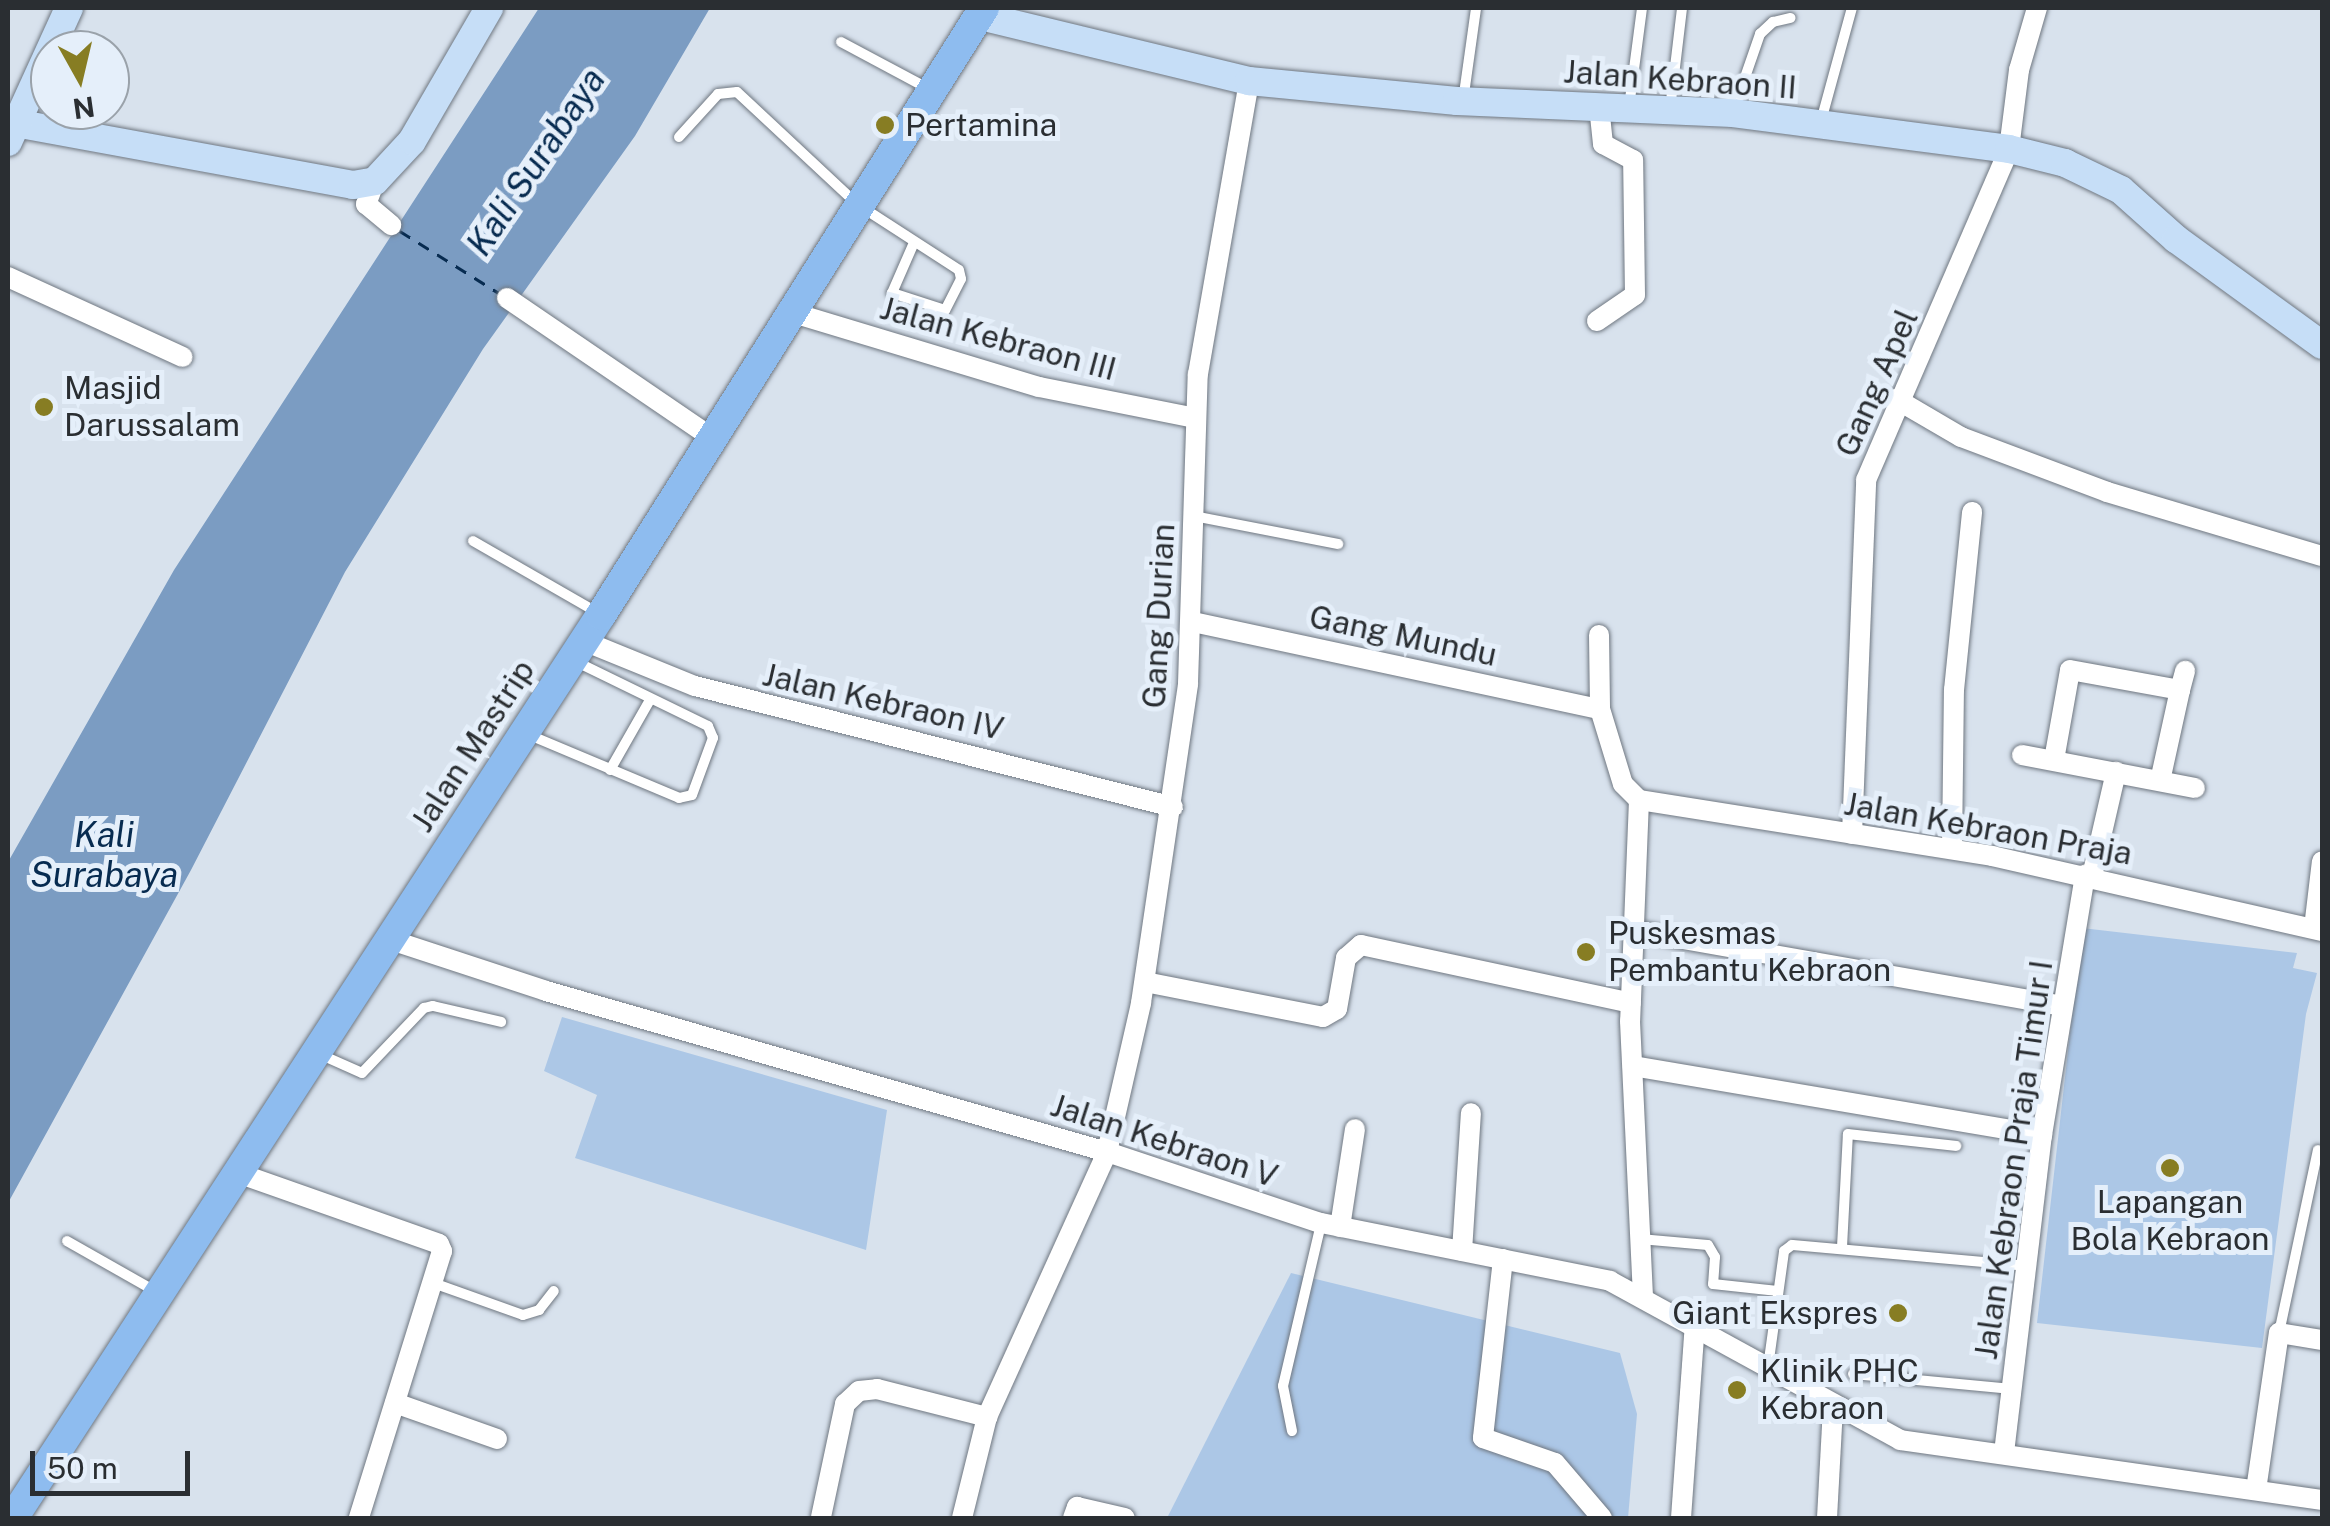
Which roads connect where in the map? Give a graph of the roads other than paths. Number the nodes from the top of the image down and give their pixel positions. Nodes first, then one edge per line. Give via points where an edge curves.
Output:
1 (69, 8) edge
2 (489, 8) edge
3 (1476, 8) edge
4 (1642, 8) edge
5 (1682, 8) edge
6 (1852, 8) edge
7 (2037, 8) edge
8 (982, 12) edge
9 (1792, 18) dead end
10 (840, 42) dead end
11 (1249, 81) junction
12 (932, 91) junction
13 (1463, 101) junction
14 (1599, 108) junction
15 (1628, 108) junction
16 (1670, 110) junction
17 (1733, 113) junction
18 (1820, 126) junction
19 (10, 135) edge
20 (679, 136) dead end
21 (2009, 149) junction
22 (375, 181) junction
23 (857, 204) junction
24 (391, 225) dead end
25 (913, 245) junction
26 (8, 277) edge
27 (508, 298) dead end
28 (788, 312) junction
29 (1597, 321) dead end
30 (2322, 345) edge
31 (183, 357) dead end
32 (1896, 399) junction
33 (1194, 418) junction
34 (711, 438) junction
35 (1972, 512) dead end
36 (1194, 516) junction
37 (472, 541) dead end
38 (1338, 544) dead end
39 (2322, 556) edge
40 (601, 615) junction
41 (1194, 622) junction
42 (1598, 635) dead end
43 (578, 650) junction
44 (650, 700) junction
45 (1600, 709) junction
46 (524, 732) junction
47 (2022, 755) dead end
48 (2054, 760) junction
49 (610, 770) junction
50 (2116, 772) junction
51 (2160, 780) junction
52 (2195, 788) dead end
53 (1639, 800) junction
54 (1173, 807) junction
55 (1852, 834) junction
56 (1952, 850) junction
57 (2322, 861) edge
58 (2089, 876) junction
59 (1632, 930) junction
60 (2318, 930) edge
61 (388, 938) junction
62 (1145, 982) junction
63 (1630, 1003) junction
64 (2062, 1006) junction
65 (501, 1022) dead end
66 (314, 1052) junction
67 (1633, 1066) junction
68 (1471, 1113) dead end
69 (1355, 1129) dead end
70 (2042, 1135) junction
71 (1956, 1146) dead end
72 (2318, 1150) dead end
73 (1107, 1152) junction
74 (234, 1172) junction
75 (1331, 1225) junction
76 (1640, 1239) junction
77 (67, 1241) dead end
78 (1842, 1247) junction
79 (1462, 1251) junction
80 (1503, 1259) junction
81 (2027, 1266) junction
82 (436, 1284) junction
83 (554, 1291) dead end
84 (156, 1292) junction
85 (1778, 1292) junction
86 (1643, 1294) junction
87 (1695, 1324) junction
88 (2279, 1333) junction
89 (2322, 1340) edge
90 (1768, 1370) junction
91 (1853, 1374) dead end
92 (2013, 1390) junction
93 (395, 1404) junction
94 (1834, 1408) junction
95 (988, 1418) junction
96 (1292, 1431) dead end
97 (497, 1439) dead end
98 (2004, 1454) junction
99 (2256, 1490) junction
100 (2315, 1505) edge
101 (821, 1517) edge
102 (13, 1518) edge
103 (359, 1518) edge
104 (962, 1518) edge
105 (1074, 1518) edge
106 (1125, 1518) edge
107 (1602, 1518) edge
108 (1681, 1518) edge
109 (1827, 1518) edge

1 - 19 street
2 - 22 street via 412,141
3 - 13 lane
4 - 15 lane
5 - 16 lane
6 - 18 lane
7 - 21 street, Gang Apel via 2019,70
8 - 11 street, Jalan Kebraon II
8 - 12 main road, Jalan Mastrip
9 - 17 lane via 1772,22 1760,34
10 - 12 lane
11 - 13 street, Jalan Kebraon II
11 - 33 street, Gang Durian via 1207,300
12 - 23 main road, Jalan Mastrip
13 - 14 street, Jalan Kebraon II
14 - 15 street, Jalan Kebraon II
14 - 29 street via 1603,144 1633,160 1635,294
15 - 16 street, Jalan Kebraon II
16 - 17 street, Jalan Kebraon II
17 - 18 street, Jalan Kebraon II
18 - 21 street, Jalan Kebraon II
19 - 22 street via 353,184
20 - 23 lane via 718,94 737,92
21 - 30 street, Jalan Kebraon II via 2064,163 2120,190 2176,240
21 - 32 street, Gang Apel via 1927,346
22 - 24 street via 366,204
23 - 25 lane
23 - 28 main road, Jalan Mastrip
25 - 25 lane via 892,293 945,310 960,274
26 - 31 street
27 - 34 street
28 - 33 street, Jalan Kebraon III via 1038,387
28 - 34 main road, Jalan Mastrip
32 - 39 street via 1961,437 2107,492
32 - 55 street, Gang Apel via 1866,480
33 - 36 street, Gang Durian
34 - 40 main road, Jalan Mastrip
35 - 56 street via 1954,690
36 - 38 lane
36 - 41 street, Gang Durian
37 - 40 lane
40 - 43 main road, Jalan Mastrip
41 - 45 street, Gang Mundu
41 - 54 street, Gang Durian
42 - 45 street
43 - 44 lane
43 - 46 main road, Jalan Mastrip
43 - 54 street, Jalan Kebraon IV via 694,686
44 - 49 lane
44 - 49 lane via 712,731 692,795 679,798
45 - 53 street via 1623,784
46 - 49 lane
46 - 61 main road, Jalan Mastrip
47 - 48 street
48 - 50 street
48 - 51 street via 2070,670 2183,680
50 - 51 street
50 - 58 street, Jalan Kebraon Praja Timur I
51 - 52 street
53 - 55 street, Jalan Kebraon Praja
53 - 59 street
54 - 62 street, Gang Durian
55 - 56 street, Jalan Kebraon Praja
56 - 58 street, Jalan Kebraon Praja
57 - 60 street
58 - 60 street, Jalan Kebraon Praja
58 - 64 street, Jalan Kebraon Praja Timur I
59 - 63 street
59 - 64 street
61 - 66 main road, Jalan Mastrip
61 - 73 street, Jalan Kebraon V via 546,991
62 - 63 street via 1323,1017 1336,1009 1346,958 1361,945
62 - 73 street, Gang Durian
63 - 67 street
64 - 70 street, Jalan Kebraon Praja Timur I
65 - 66 lane via 447,1007 424,1008 362,1073
66 - 74 main road, Jalan Mastrip
67 - 70 street
67 - 76 street
68 - 79 street
69 - 75 street
70 - 81 street, Jalan Kebraon Praja Timur I
71 - 78 lane via 1848,1134
72 - 88 lane
73 - 75 street, Jalan Kebraon V
73 - 95 street, Gang Durian
74 - 82 street via 439,1244
74 - 84 main road, Jalan Mastrip
75 - 79 street, Jalan Kebraon V
75 - 96 lane via 1283,1386
76 - 85 lane via 1708,1244 1714,1284
76 - 86 street
77 - 84 lane
78 - 81 lane
78 - 85 lane via 1792,1245 1784,1251
79 - 80 street, Jalan Kebraon V
80 - 86 street, Jalan Kebraon V via 1610,1280
80 - 107 street via 1484,1438 1555,1463
81 - 92 street, Jalan Kebraon Praja Timur I
82 - 83 lane via 523,1315 539,1310
82 - 93 street
84 - 102 main road, Jalan Mastrip
85 - 90 lane
86 - 87 street, Jalan Kebraon V
87 - 90 street, Jalan Kebraon V
87 - 108 street
88 - 89 street
88 - 99 street
90 - 94 street, Jalan Kebraon V
91 - 92 lane
92 - 98 street, Jalan Kebraon Praja Timur I
93 - 97 street
93 - 103 street
94 - 98 street, Jalan Kebraon V via 1900,1440
94 - 109 street
95 - 101 street via 878,1388 860,1391 846,1404
95 - 104 street, Gang Durian
98 - 99 street, Jalan Kebraon V
99 - 100 street, Jalan Kebraon V
105 - 106 street via 1077,1507

